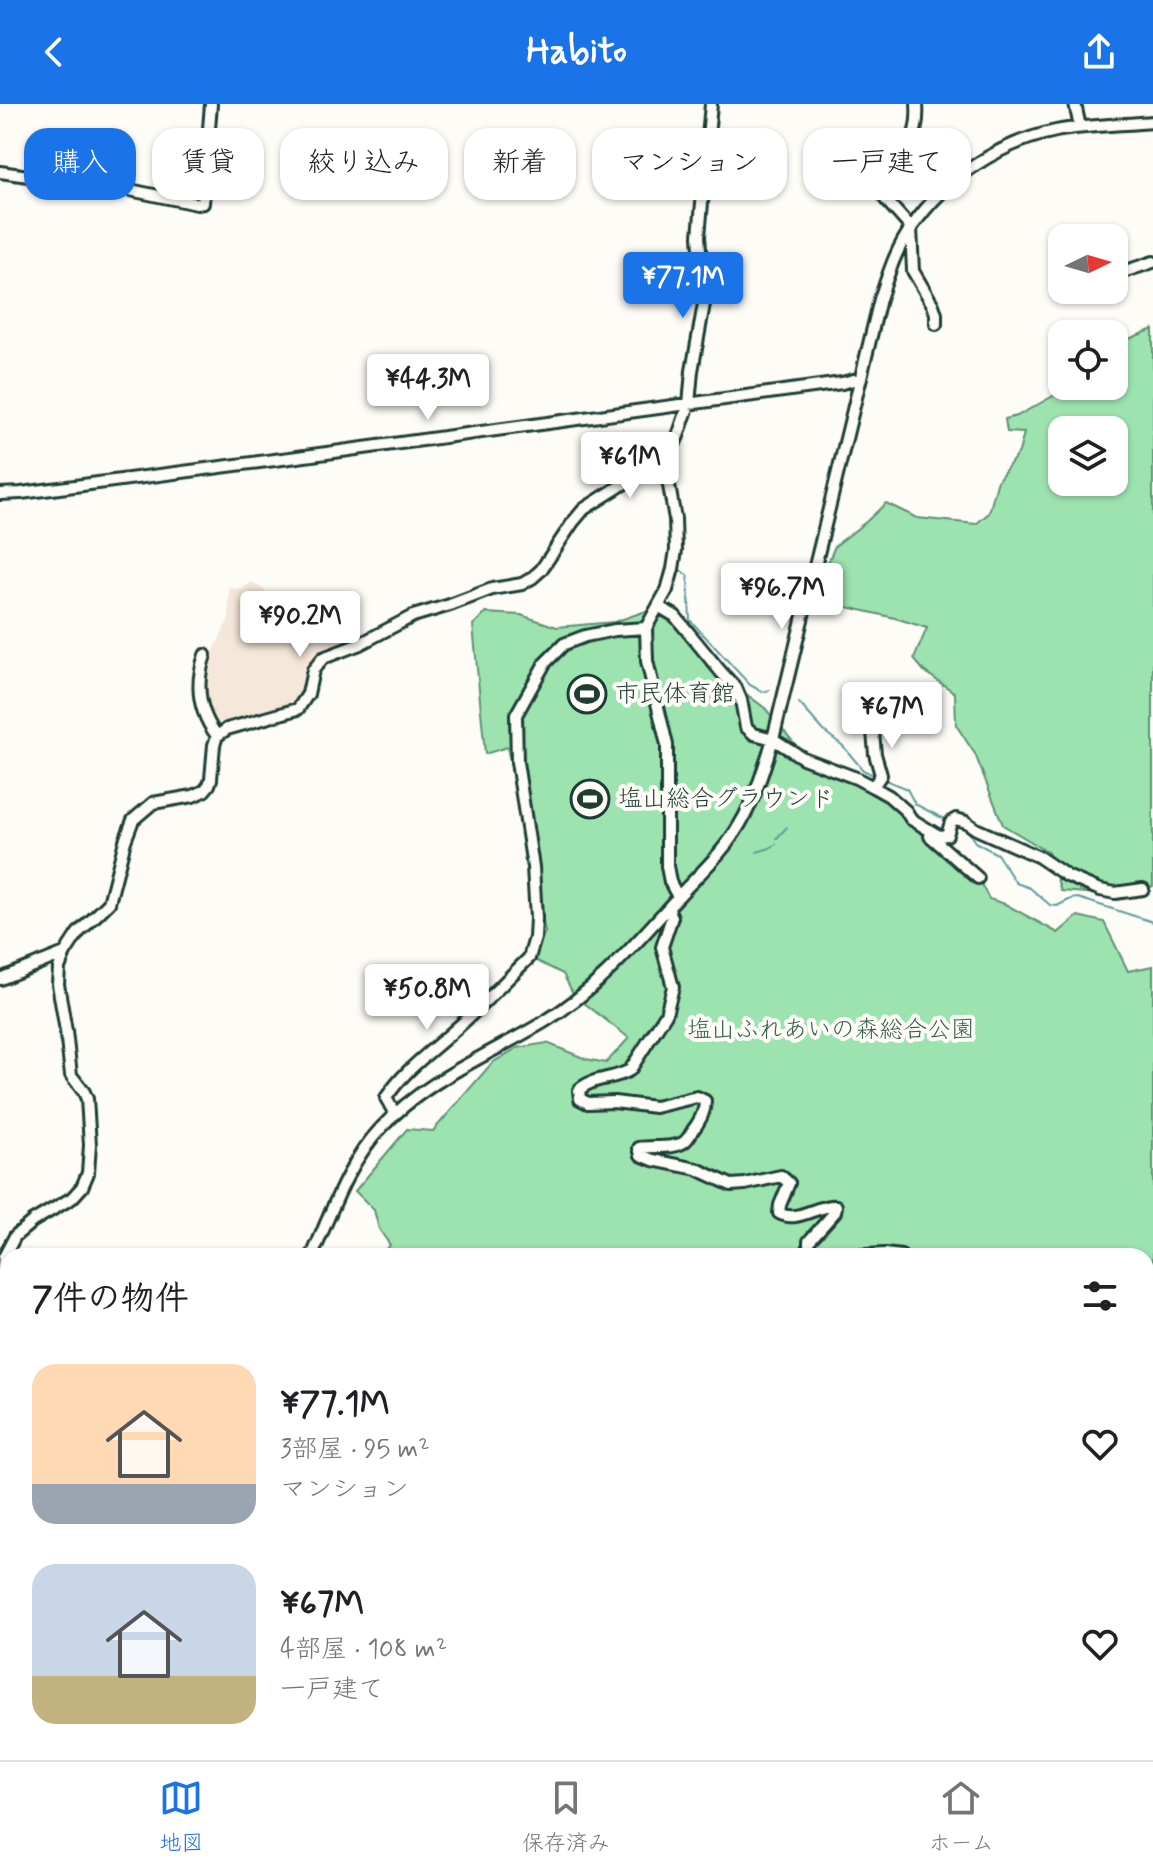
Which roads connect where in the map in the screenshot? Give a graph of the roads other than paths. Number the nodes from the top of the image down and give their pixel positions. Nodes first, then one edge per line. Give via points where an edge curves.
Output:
1 (211, 104) edge
2 (711, 104) edge
3 (917, 104) edge
4 (1075, 104) edge
5 (1153, 122) edge
6 (1080, 127) junction
7 (0, 172) edge
8 (911, 228) junction
9 (1153, 262) edge
10 (1128, 270) edge
11 (936, 324) dead end
12 (861, 378) junction
13 (689, 404) junction
14 (669, 455) junction
15 (0, 494) edge
16 (658, 606) junction
17 (646, 628) junction
18 (205, 655) dead end
19 (873, 732) dead end
20 (217, 736) junction
21 (773, 739) junction
22 (877, 782) junction
23 (911, 819) junction
24 (978, 878) dead end
25 (1143, 889) dead end
26 (678, 897) junction
27 (668, 908) junction
28 (65, 953) junction
29 (0, 979) edge
30 (395, 1114) junction
31 (7, 1248) edge
32 (315, 1248) edge
33 (810, 1248) edge

1 - 7 street via 203,203
2 - 13 street via 699,236 704,304
3 - 8 street via 911,143 884,189 886,200
4 - 6 street
5 - 6 street
6 - 8 street via 1033,137 986,158 941,192
8 - 11 street via 913,271 933,305
8 - 12 street via 885,283
9 - 10 street
12 - 13 street
12 - 21 street
13 - 14 street
13 - 15 street
14 - 16 street via 676,550
14 - 20 street via 584,509 532,578 413,616 323,658 298,709
16 - 17 street
16 - 21 street via 675,616 736,688 746,727
17 - 26 street via 647,661 667,745 667,866
17 - 30 street via 564,644 545,663 516,715 517,762 533,867 534,949 396,1082 386,1098
18 - 20 street via 200,704
19 - 22 street
20 - 28 street via 209,785 199,794 161,800 138,814 129,828 109,903
21 - 22 street via 803,758
21 - 26 street via 758,789 740,824
22 - 23 street
23 - 24 street
23 - 25 street via 939,836 947,835 956,819 966,822 1100,890
26 - 27 street
27 - 30 street via 582,997
27 - 33 street via 672,917 662,947 673,987 666,1014 630,1070 587,1083 579,1090 580,1099 655,1107 697,1097 705,1101 685,1142 639,1148 641,1155 697,1169 731,1185 781,1176 789,1183 779,1213 786,1217 836,1206 809,1241
28 - 29 street
28 - 31 street via 58,984 71,1075 87,1099 88,1173 72,1198 33,1221
30 - 32 street via 349,1170

